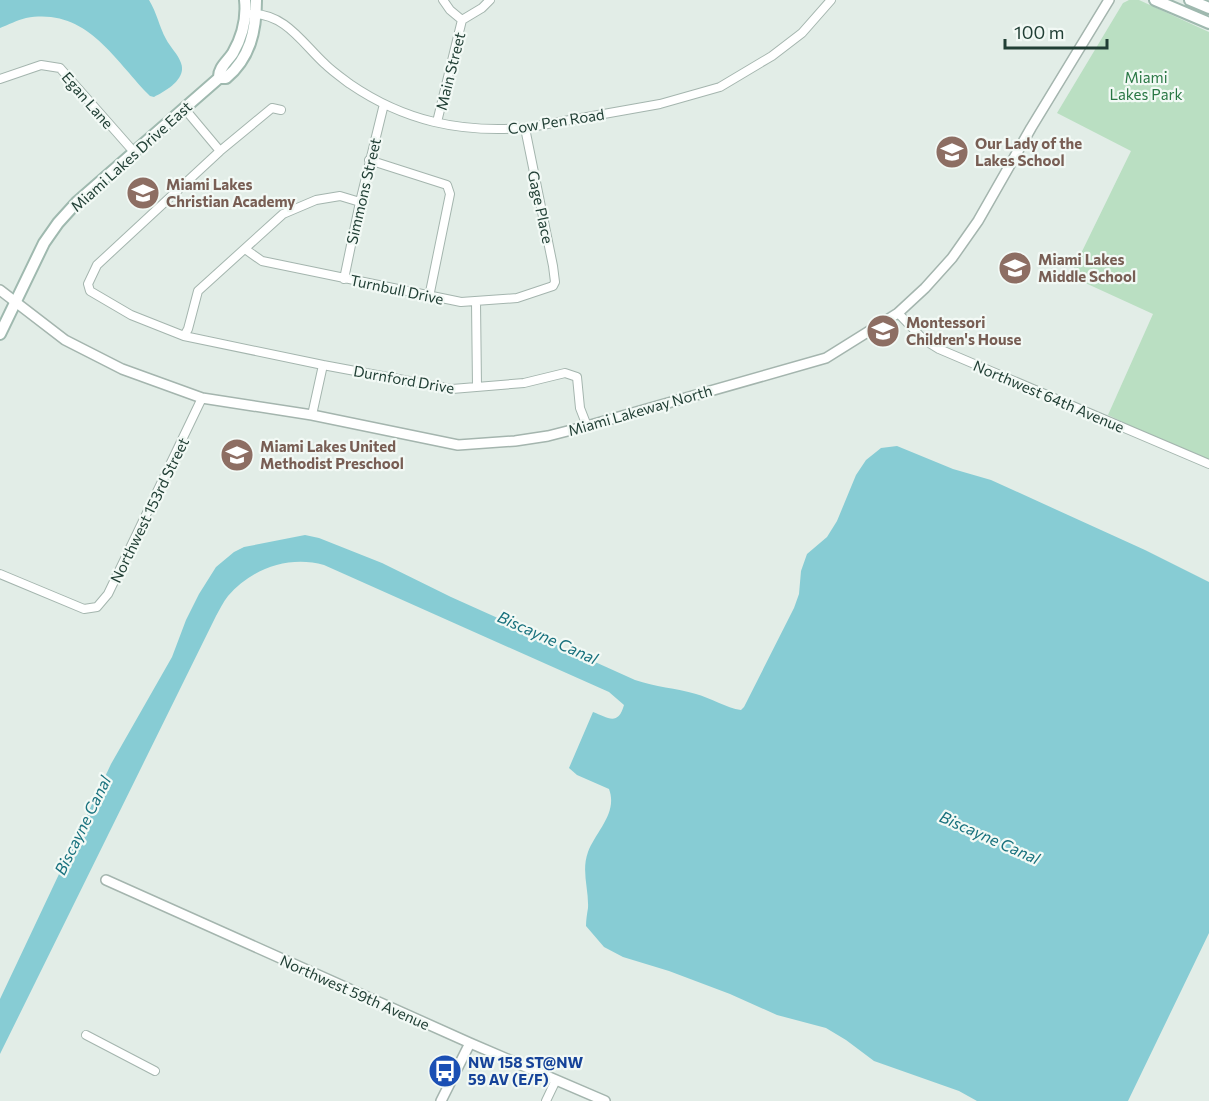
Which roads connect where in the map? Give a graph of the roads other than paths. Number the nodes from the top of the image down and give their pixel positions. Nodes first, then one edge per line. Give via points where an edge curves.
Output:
1 (245, 0) edge
2 (256, 0) edge
3 (443, 0) edge
4 (490, 0) edge
5 (831, 0) edge
6 (1109, 0) edge
7 (1155, 0) edge
8 (1190, 0) edge
9 (1209, 9) edge
10 (251, 14) junction
11 (462, 20) junction
12 (1209, 23) edge
13 (0, 79) edge
14 (384, 104) junction
15 (184, 108) junction
16 (281, 110) dead end
17 (437, 122) junction
18 (525, 128) junction
19 (220, 151) junction
20 (134, 152) junction
21 (369, 160) junction
22 (360, 202) junction
23 (245, 249) junction
24 (344, 279) junction
25 (552, 286) joint
26 (0, 290) edge
27 (429, 297) junction
28 (476, 302) junction
29 (16, 303) junction
30 (898, 313) junction
31 (0, 334) edge
32 (184, 336) junction
33 (323, 365) junction
34 (477, 387) junction
35 (202, 398) junction
36 (312, 415) junction
37 (587, 426) junction
38 (1209, 464) edge
39 (0, 574) edge
40 (106, 880) dead end
41 (86, 1035) dead end
42 (470, 1043) junction
43 (156, 1071) dead end
44 (556, 1080) junction
45 (441, 1101) edge
46 (546, 1101) edge
47 (605, 1101) edge

1 - 10 main road, Miami Lakes Drive East
2 - 10 main road, Miami Lakes Drive East
3 - 11 street, Main Street
4 - 11 street, Main Street
5 - 18 street, Cow Pen Road via 802,33 720,87 660,104
6 - 30 street, Miami Lakeway North via 978,222 952,258
7 - 12 main road
8 - 9 main road
10 - 14 street, Cow Pen Road via 283,23 326,65
10 - 15 main road, Miami Lakes Drive East via 252,41 244,57 226,78 219,78
11 - 17 street, Main Street
13 - 20 street, Egan Lane via 41,65 60,68
14 - 17 street, Cow Pen Road via 405,115
14 - 21 street, Simmons Street
15 - 19 street
15 - 20 main road, Miami Lakes Drive East
16 - 19 street, Durnford Drive via 272,108
17 - 18 street, Cow Pen Road via 468,128
18 - 25 street, Gage Place via 553,266
19 - 32 street, Durnford Drive via 97,265 88,284 90,291 131,315
20 - 29 main road, Miami Lakes Drive East via 77,201 58,223 44,243
21 - 22 street, Simmons Street
21 - 27 street via 447,185 450,194
22 - 23 street via 340,196 316,200 283,214
22 - 24 street, Simmons Street
23 - 24 street, Turnbull Drive via 262,261
23 - 32 street via 198,291
24 - 27 street, Turnbull Drive
25 - 28 street, Turnbull Drive via 517,298
26 - 29 street, Miami Lakeway North
27 - 28 street, Turnbull Drive
28 - 34 street
29 - 31 main road, Miami Lakes Drive East
29 - 35 street, Miami Lakeway North via 65,340 122,369
30 - 37 street, Miami Lakeway North via 826,358
30 - 38 street, Northwest 64th Avenue via 923,339 939,349
32 - 33 street, Durnford Drive
33 - 34 street, Durnford Drive via 452,389
33 - 36 street
34 - 37 street, Durnford Drive via 572,374 577,378 580,408
35 - 36 street, Miami Lakeway North
35 - 39 street, Northwest 153rd Street via 108,594 97,607 84,609
36 - 37 street, Miami Lakeway North via 458,445 548,436
40 - 42 street, Northwest 59th Avenue
41 - 43 street
42 - 44 street, Northwest 59th Avenue
42 - 45 street
44 - 46 street
44 - 47 street, Northwest 59th Avenue

